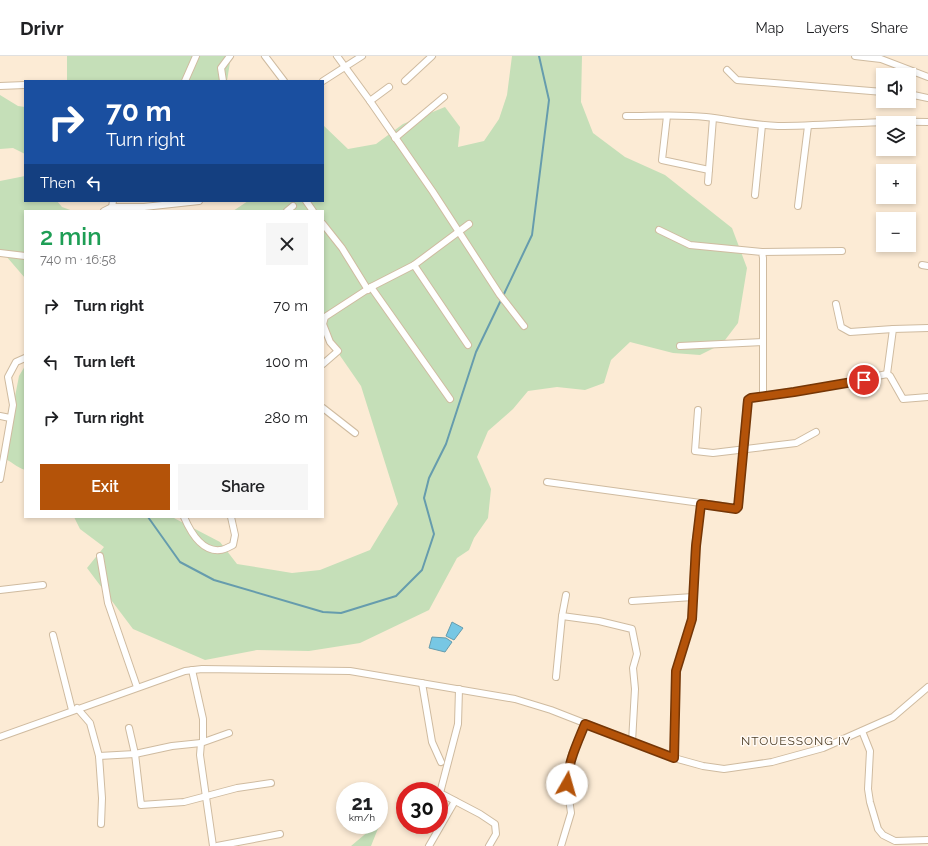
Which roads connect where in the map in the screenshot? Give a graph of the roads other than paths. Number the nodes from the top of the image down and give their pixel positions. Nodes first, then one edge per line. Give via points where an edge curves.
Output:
1 (196, 56) edge
2 (230, 56) edge
3 (265, 56) edge
4 (337, 56) edge
5 (362, 56) edge
6 (432, 56) edge
7 (855, 56) edge
8 (344, 66) junction
9 (727, 70) dead end
10 (928, 78) edge
11 (185, 80) edge
12 (223, 80) edge
13 (283, 80) edge
14 (324, 80) edge
15 (405, 81) dead end
16 (24, 85) edge
17 (0, 86) edge
18 (389, 87) dead end
19 (876, 91) edge
20 (916, 95) edge
21 (444, 97) dead end
22 (928, 98) edge
23 (370, 101) junction
24 (626, 116) dead end
25 (667, 116) junction
26 (713, 118) junction
27 (928, 122) edge
28 (762, 125) junction
29 (808, 126) junction
30 (395, 138) junction
31 (709, 170) junction
32 (708, 182) dead end
33 (755, 195) dead end
34 (190, 202) edge
35 (112, 204) edge
36 (293, 206) dead end
37 (798, 206) dead end
38 (288, 210) edge
39 (469, 224) dead end
40 (324, 225) edge
41 (458, 230) junction
42 (659, 230) dead end
43 (842, 251) dead end
44 (762, 252) junction
45 (0, 253) edge
46 (24, 256) edge
47 (414, 265) junction
48 (369, 289) junction
49 (836, 304) dead end
50 (324, 319) edge
51 (524, 326) dead end
52 (324, 327) edge
53 (928, 328) edge
54 (893, 329) junction
55 (763, 342) junction
56 (468, 345) dead end
57 (680, 346) dead end
58 (24, 358) edge
59 (324, 363) edge
60 (887, 374) junction
61 (763, 397) junction
62 (928, 397) edge
63 (450, 399) dead end
64 (324, 409) edge
65 (698, 410) dead end
66 (0, 416) edge
67 (10, 418) junction
68 (816, 432) dead end
69 (355, 433) dead end
70 (744, 449) junction
71 (0, 479) edge
72 (548, 482) dead end
73 (701, 504) junction
74 (184, 518) edge
75 (231, 518) edge
76 (100, 556) dead end
77 (43, 585) dead end
78 (0, 590) edge
79 (566, 595) dead end
80 (693, 597) junction
81 (632, 601) dead end
82 (562, 616) junction
83 (53, 635) dead end
84 (192, 670) junction
85 (556, 677) dead end
86 (422, 683) junction
87 (928, 687) edge
88 (137, 688) junction
89 (459, 689) junction
90 (75, 709) junction
91 (585, 724) junction
92 (129, 728) dead end
93 (862, 731) junction
94 (229, 733) dead end
95 (0, 736) edge
96 (202, 742) junction
97 (632, 742) junction
98 (135, 754) junction
99 (100, 756) junction
100 (674, 758) junction
101 (440, 762) dead end
102 (271, 783) dead end
103 (205, 795) junction
104 (455, 801) junction
105 (101, 824) dead end
106 (280, 834) dead end
107 (928, 840) edge
108 (213, 846) edge
109 (217, 846) edge
110 (225, 846) edge
111 (429, 846) edge
112 (489, 846) edge
113 (561, 846) edge

1 - 11 street
2 - 12 street via 221,68
3 - 13 street
4 - 8 street
5 - 8 street
6 - 15 street
7 - 10 street via 881,59
8 - 14 street
8 - 23 street
9 - 19 street via 738,80
16 - 17 street
18 - 23 street
20 - 22 street
21 - 30 street
23 - 30 street
24 - 25 street
25 - 26 street
25 - 31 street via 662,160
26 - 28 street
26 - 31 street
27 - 29 street
28 - 29 street
28 - 33 street
29 - 37 street
30 - 41 street
31 - 32 street
34 - 35 street via 144,207
36 - 38 street
39 - 41 street
40 - 48 street
41 - 47 street
41 - 51 street via 500,295
42 - 44 street via 690,245
43 - 44 street
44 - 55 street
45 - 46 street
47 - 48 street
47 - 56 street
48 - 50 street
48 - 63 street
49 - 54 street via 841,328 850,332
52 - 59 street via 330,342 338,351
53 - 54 street
54 - 60 street
55 - 57 street
55 - 61 street
58 - 67 street via 16,362 8,377 13,405
60 - 61 street
60 - 62 street via 903,399
61 - 70 street via 747,401
64 - 69 street
65 - 70 street via 695,451 713,453
66 - 67 street
67 - 71 street
68 - 70 street via 796,443
70 - 73 street via 738,507 736,509
72 - 73 street
73 - 80 street
74 - 75 street via 191,534 204,545 220,550 233,546 235,535
76 - 88 street via 108,603
77 - 78 street
79 - 82 street
80 - 81 street
80 - 100 street via 692,619 676,671
82 - 85 street
82 - 97 street via 632,629 637,654 633,668 635,689
83 - 90 street
84 - 86 street via 342,671
84 - 88 street
84 - 96 street via 203,719
86 - 89 street
86 - 101 street via 432,742
87 - 93 street via 893,717
88 - 90 street
89 - 91 street via 527,702
89 - 104 street via 458,724 440,793
90 - 95 street
90 - 99 street via 90,722
91 - 97 street
91 - 113 street via 572,754 568,772 571,813
92 - 98 street
93 - 100 street via 823,748 740,768 703,766
93 - 107 street via 870,751 868,789 878,829 883,835 895,840
94 - 96 street
96 - 98 street
96 - 103 street via 200,755
97 - 100 street
98 - 99 street
98 - 103 street via 141,805 184,802
99 - 105 street
102 - 103 street
103 - 108 street
104 - 111 street
104 - 112 street via 495,824 496,834
106 - 110 street
109 - 110 street

